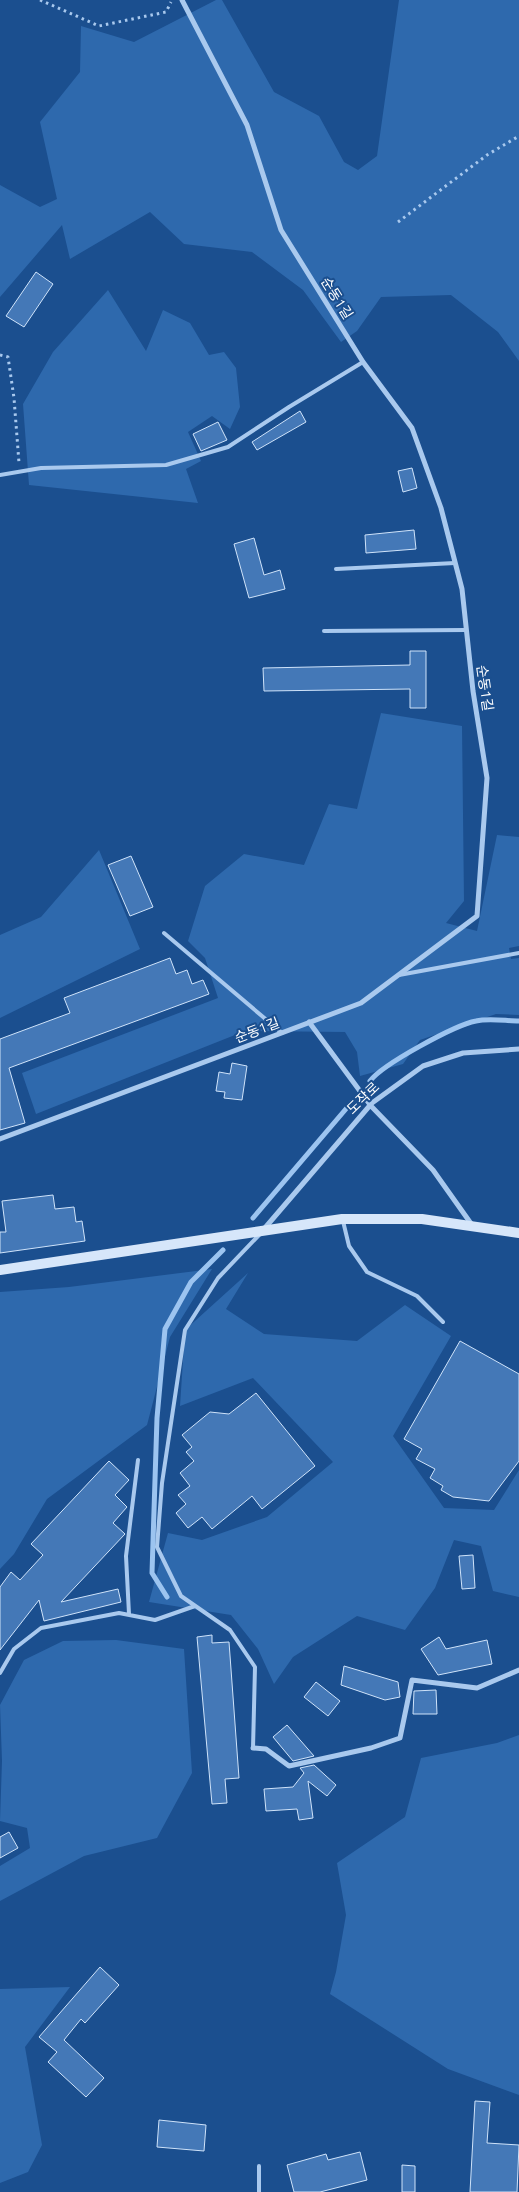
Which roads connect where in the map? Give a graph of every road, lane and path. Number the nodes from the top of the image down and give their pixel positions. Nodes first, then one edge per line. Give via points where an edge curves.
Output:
1 (40, 0) edge
2 (172, 0) edge
3 (182, 0) edge
4 (519, 136) edge
5 (398, 222) dead end
6 (0, 355) edge
7 (363, 362) junction
8 (20, 471) junction
9 (0, 475) edge
10 (455, 563) junction
11 (336, 569) dead end
12 (324, 630) dead end
13 (466, 630) junction
14 (164, 934) dead end
15 (519, 953) edge
16 (397, 975) junction
17 (309, 1022) junction
18 (282, 1033) junction
19 (519, 1049) edge
20 (371, 1106) junction
21 (0, 1139) edge
22 (342, 1219) junction
23 (472, 1225) junction
24 (264, 1230) junction
25 (519, 1233) edge
26 (0, 1270) edge
27 (442, 1322) dead end
28 (138, 1460) dead end
29 (195, 1606) junction
30 (128, 1614) junction
31 (519, 1670) edge
32 (0, 1673) edge
33 (253, 1748) joint
34 (259, 2166) dead end
35 (259, 2192) edge

1 - 2 path via 99,26 166,12
3 - 7 street, 순동1길 via 247,125 281,230
4 - 5 path via 487,155
6 - 8 path via 8,357
7 - 8 lane via 228,448 166,465
7 - 10 street, 순동1길 via 412,428 441,508
8 - 9 lane
10 - 11 lane
10 - 13 street, 순동1길 via 462,589
12 - 13 lane
13 - 16 street, 순동1길 via 487,778 477,916
14 - 18 lane
15 - 16 lane
16 - 17 street, 순동1길 via 361,1003
17 - 18 street, 순동1길
17 - 20 street
18 - 21 street, 순동1길
19 - 20 street, 도작로 via 463,1053 423,1066
20 - 23 street via 433,1170
20 - 24 street, 도작로
22 - 23 street via 422,1219
22 - 24 street
22 - 27 lane via 349,1246 367,1272 417,1296
23 - 25 street
24 - 26 street
24 - 29 lane via 218,1278 185,1330 172,1402 158,1547 182,1596
28 - 30 lane via 126,1556
29 - 30 lane via 155,1620
29 - 33 lane via 230,1630 255,1667
30 - 32 lane via 41,1628 14,1650
31 - 33 street via 477,1688 412,1680 400,1738 371,1748 289,1766 266,1749
34 - 35 lane

